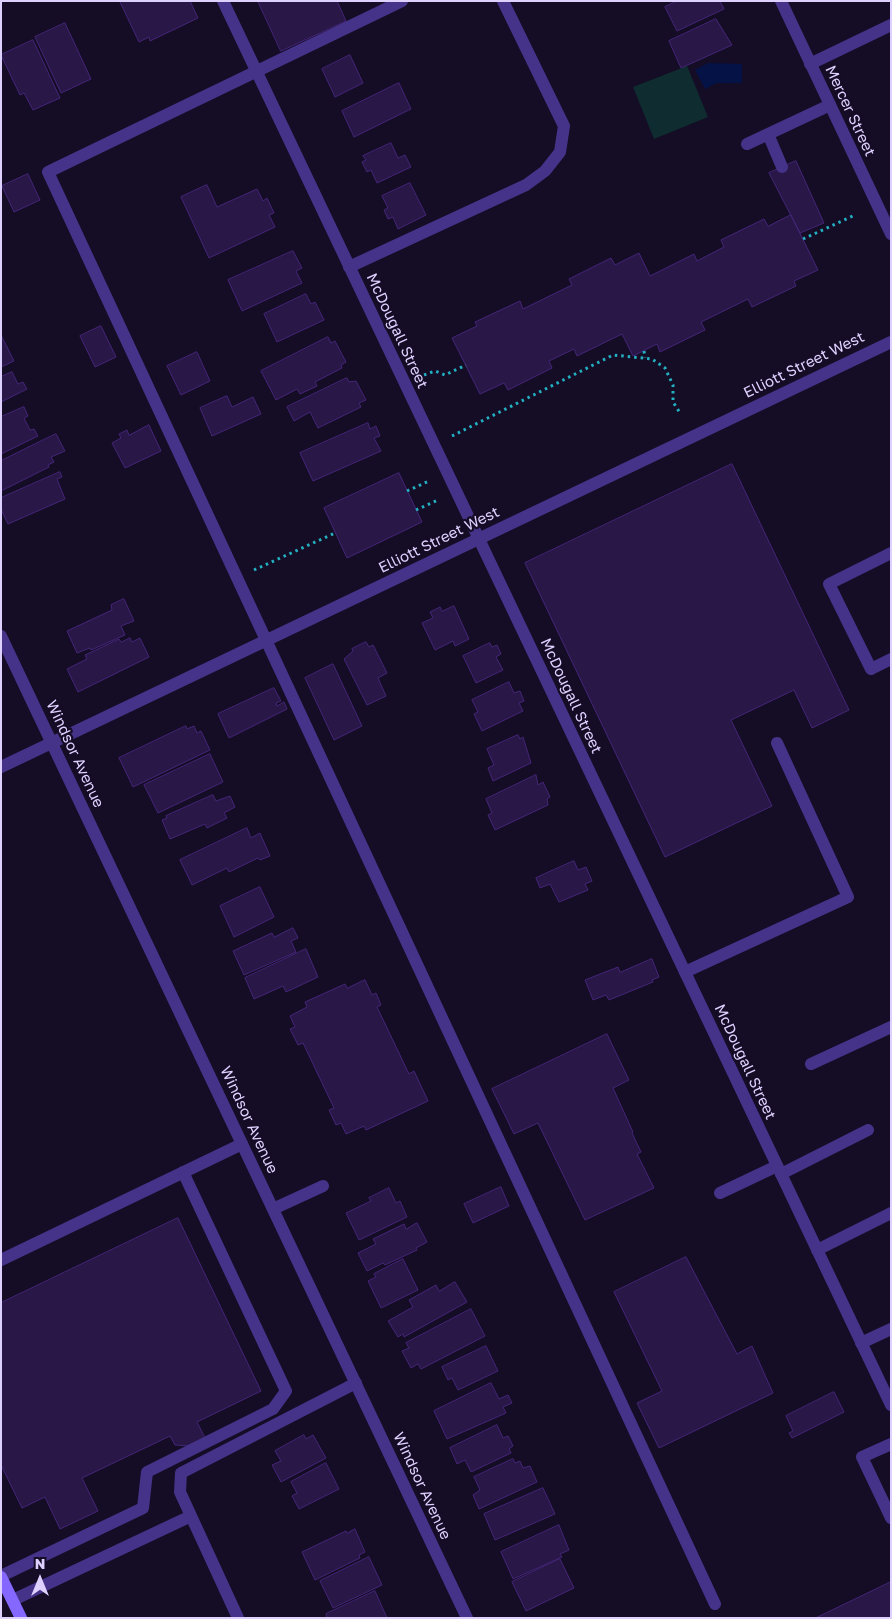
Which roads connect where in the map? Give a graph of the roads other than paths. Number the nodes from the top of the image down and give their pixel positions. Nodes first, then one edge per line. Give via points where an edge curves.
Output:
1 (222, 1) edge
2 (402, 1) edge
3 (502, 1) edge
4 (781, 1) edge
5 (891, 26) edge
6 (810, 64) junction
7 (256, 72) junction
8 (830, 104) junction
9 (768, 134) junction
10 (747, 144) dead end
11 (782, 167) dead end
12 (891, 234) edge
13 (349, 267) junction
14 (891, 342) edge
15 (478, 539) junction
16 (891, 553) edge
17 (1, 636) edge
18 (266, 640) junction
19 (891, 659) edge
20 (52, 743) junction
21 (777, 743) dead end
22 (1, 767) edge
23 (684, 972) junction
24 (891, 1027) edge
25 (811, 1064) dead end
26 (868, 1130) dead end
27 (242, 1144) junction
28 (779, 1170) junction
29 (183, 1172) junction
30 (323, 1186) dead end
31 (720, 1193) dead end
32 (273, 1209) junction
33 (891, 1213) edge
34 (817, 1250) junction
35 (1, 1260) edge
36 (891, 1329) edge
37 (861, 1343) junction
38 (356, 1383) junction
39 (891, 1405) edge
40 (891, 1444) edge
41 (191, 1516) junction
42 (891, 1518) edge
43 (1, 1576) edge
44 (13, 1600) junction
45 (715, 1604) dead end
46 (21, 1618) edge
47 (238, 1618) edge
48 (467, 1618) edge

1 - 7 street, McDougall Street
2 - 7 street
3 - 13 street via 564,126 560,152 545,171 526,185
4 - 6 street, Mercer Street
5 - 6 street
6 - 8 street, Mercer Street
7 - 13 street, McDougall Street
7 - 18 street via 48,172
8 - 9 street
8 - 12 street, Mercer Street
9 - 10 street
9 - 11 street
13 - 15 street, McDougall Street
14 - 15 street, Elliott Street West
15 - 18 street, Elliott Street West
15 - 23 street, McDougall Street
16 - 19 street via 829,584 871,669
17 - 20 street, Windsor Avenue
18 - 20 street, Elliott Street West
18 - 45 street
20 - 22 street, Elliott Street West
20 - 27 street, Windsor Avenue
21 - 23 street via 848,897
23 - 28 street, McDougall Street
24 - 25 street
26 - 28 street
27 - 29 street
27 - 32 street, Windsor Avenue
28 - 31 street
28 - 34 street, McDougall Street
29 - 35 street
29 - 43 street via 286,1391 273,1409 147,1472 143,1508
30 - 32 street
32 - 38 street, Windsor Avenue
33 - 34 street
34 - 37 street, McDougall Street
36 - 37 street
37 - 39 street, McDougall Street
38 - 41 street via 182,1473 180,1492
38 - 48 street, Windsor Avenue
40 - 42 street via 862,1457
41 - 44 street
41 - 47 street
43 - 44 street
44 - 46 street

